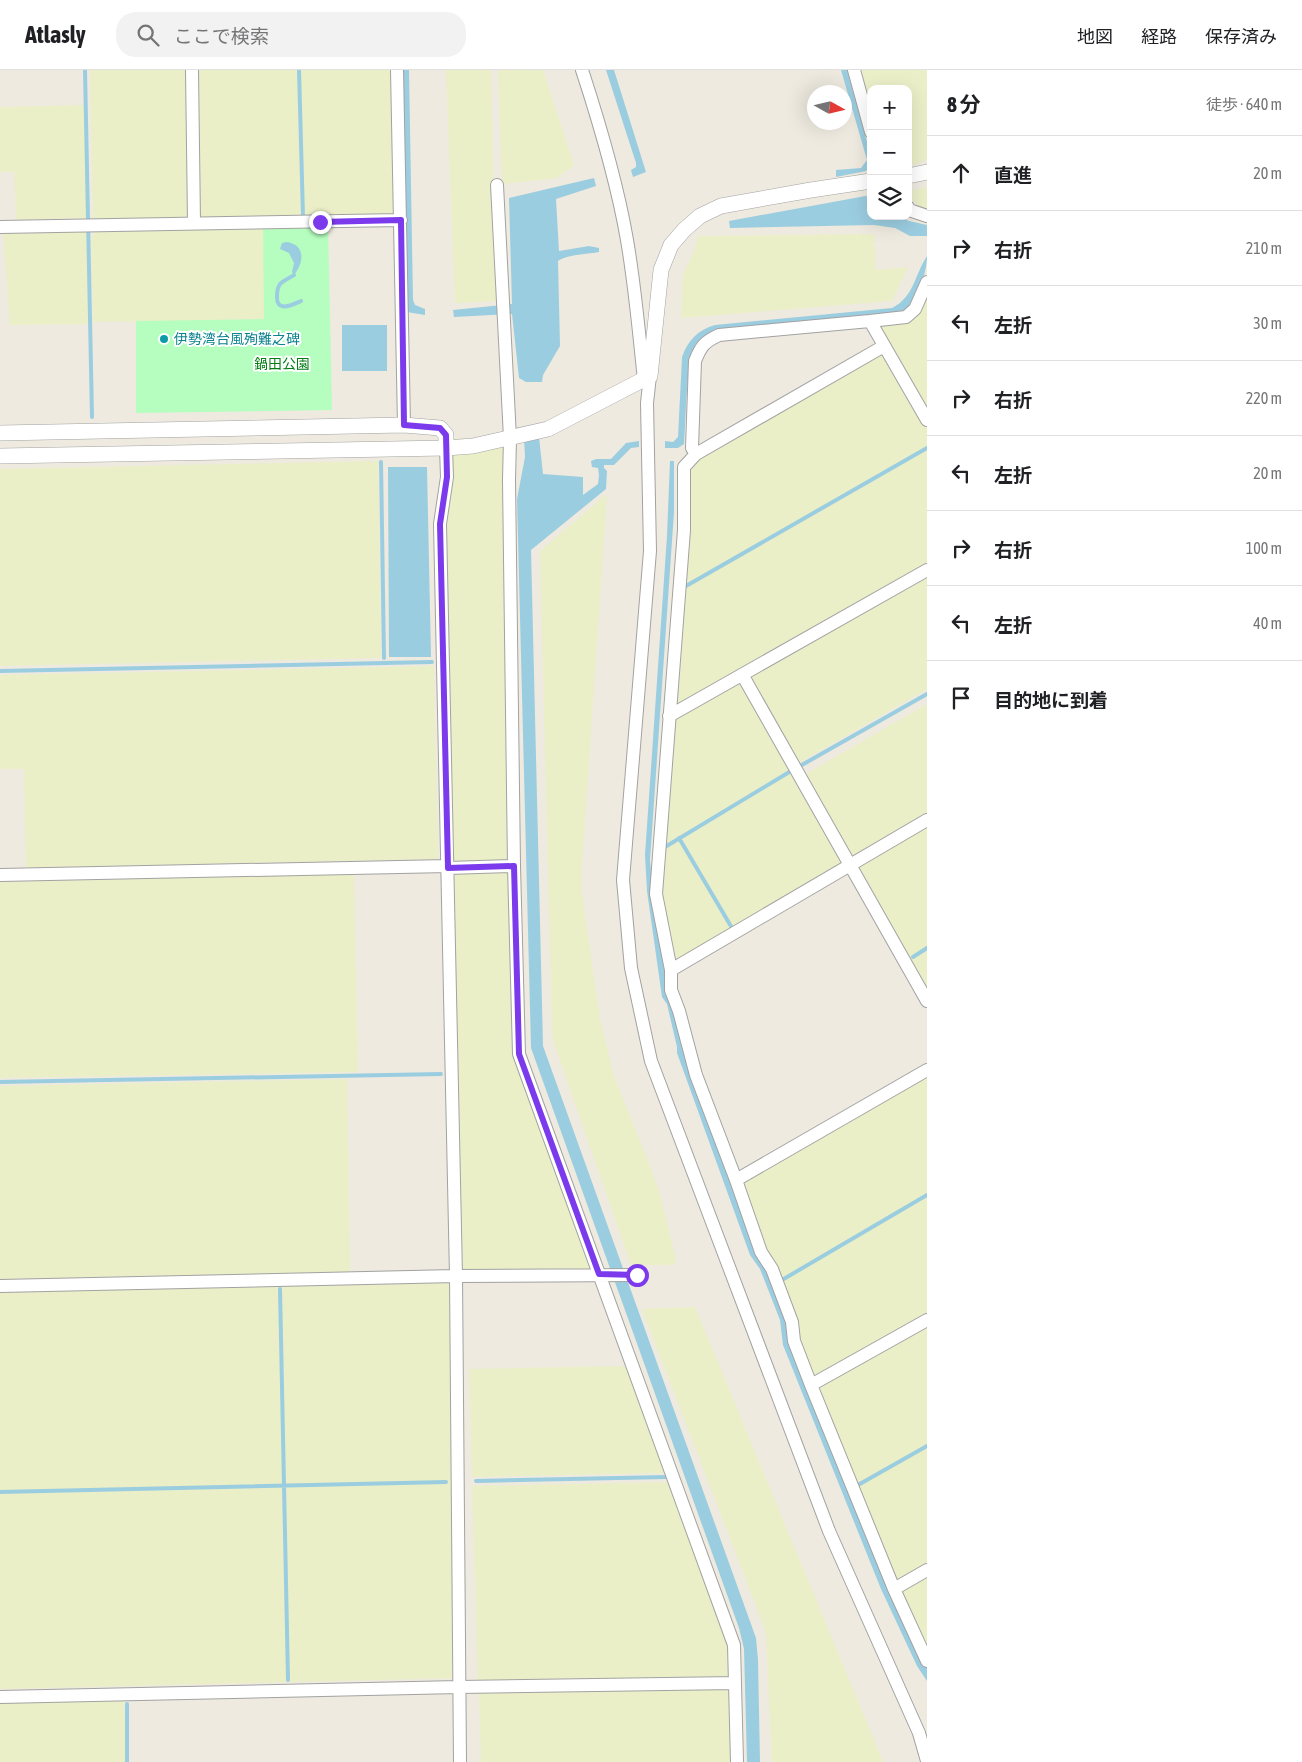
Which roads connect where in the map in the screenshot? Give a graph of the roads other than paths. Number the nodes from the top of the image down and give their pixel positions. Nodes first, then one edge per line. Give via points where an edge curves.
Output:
1 (192, 70) edge
2 (398, 70) edge
3 (582, 70) edge
4 (854, 70) edge
5 (870, 130) edge
6 (927, 172) edge
7 (912, 175) edge
8 (867, 182) edge
9 (497, 185) dead end
10 (912, 211) edge
11 (927, 216) edge
12 (401, 220) junction
13 (194, 222) junction
14 (0, 227) edge
15 (927, 282) edge
16 (870, 321) junction
17 (884, 346) junction
18 (647, 378) junction
19 (927, 420) edge
20 (404, 425) junction
21 (0, 433) edge
22 (515, 437) junction
23 (446, 448) junction
24 (696, 454) junction
25 (0, 456) edge
26 (927, 570) edge
27 (743, 676) junction
28 (669, 716) junction
29 (927, 820) edge
30 (849, 865) junction
31 (514, 866) junction
32 (448, 867) junction
33 (0, 875) edge
34 (671, 970) junction
35 (927, 1001) edge
36 (927, 1070) edge
37 (736, 1180) junction
38 (599, 1274) junction
39 (637, 1275) dead end
40 (456, 1276) junction
41 (0, 1286) edge
42 (927, 1320) edge
43 (811, 1385) junction
44 (927, 1570) edge
45 (894, 1589) junction
46 (927, 1661) edge
47 (735, 1683) junction
48 (459, 1687) junction
49 (0, 1697) edge
50 (927, 1760) edge
51 (460, 1762) edge
52 (737, 1762) edge

1 - 13 street
2 - 12 street
3 - 18 street via 610,165 627,239
4 - 5 street
6 - 7 street
8 - 18 street via 721,206 700,216 684,230 671,245 660,270
9 - 22 street via 502,310
10 - 11 street
12 - 13 street
12 - 20 street
13 - 14 street
15 - 16 street via 915,308 906,317
16 - 17 street
16 - 24 street via 719,335 707,341 695,361 692,448
17 - 19 street
17 - 24 street
18 - 22 street via 548,429
18 - 50 street via 650,552 622,880 631,968 641,1019 651,1061 829,1531 919,1733
20 - 21 street
20 - 23 street via 440,428 446,435
22 - 23 street
22 - 31 street via 509,480
23 - 25 street
23 - 32 street via 447,477 440,524
24 - 28 street via 684,467 684,530
26 - 27 street
27 - 28 street
27 - 30 street
28 - 34 street via 656,894
29 - 30 street
30 - 34 street
30 - 35 street
31 - 32 street
31 - 38 street via 519,1054
32 - 33 street
32 - 40 street
34 - 37 street via 671,990 696,1075
36 - 37 street
37 - 43 street via 761,1252 772,1269 792,1322 794,1341
38 - 39 street
38 - 40 street
38 - 47 street via 732,1636
40 - 41 street
40 - 48 street
42 - 43 street
43 - 45 street
44 - 45 street
45 - 46 street
47 - 48 street
47 - 52 street
48 - 49 street
48 - 51 street

